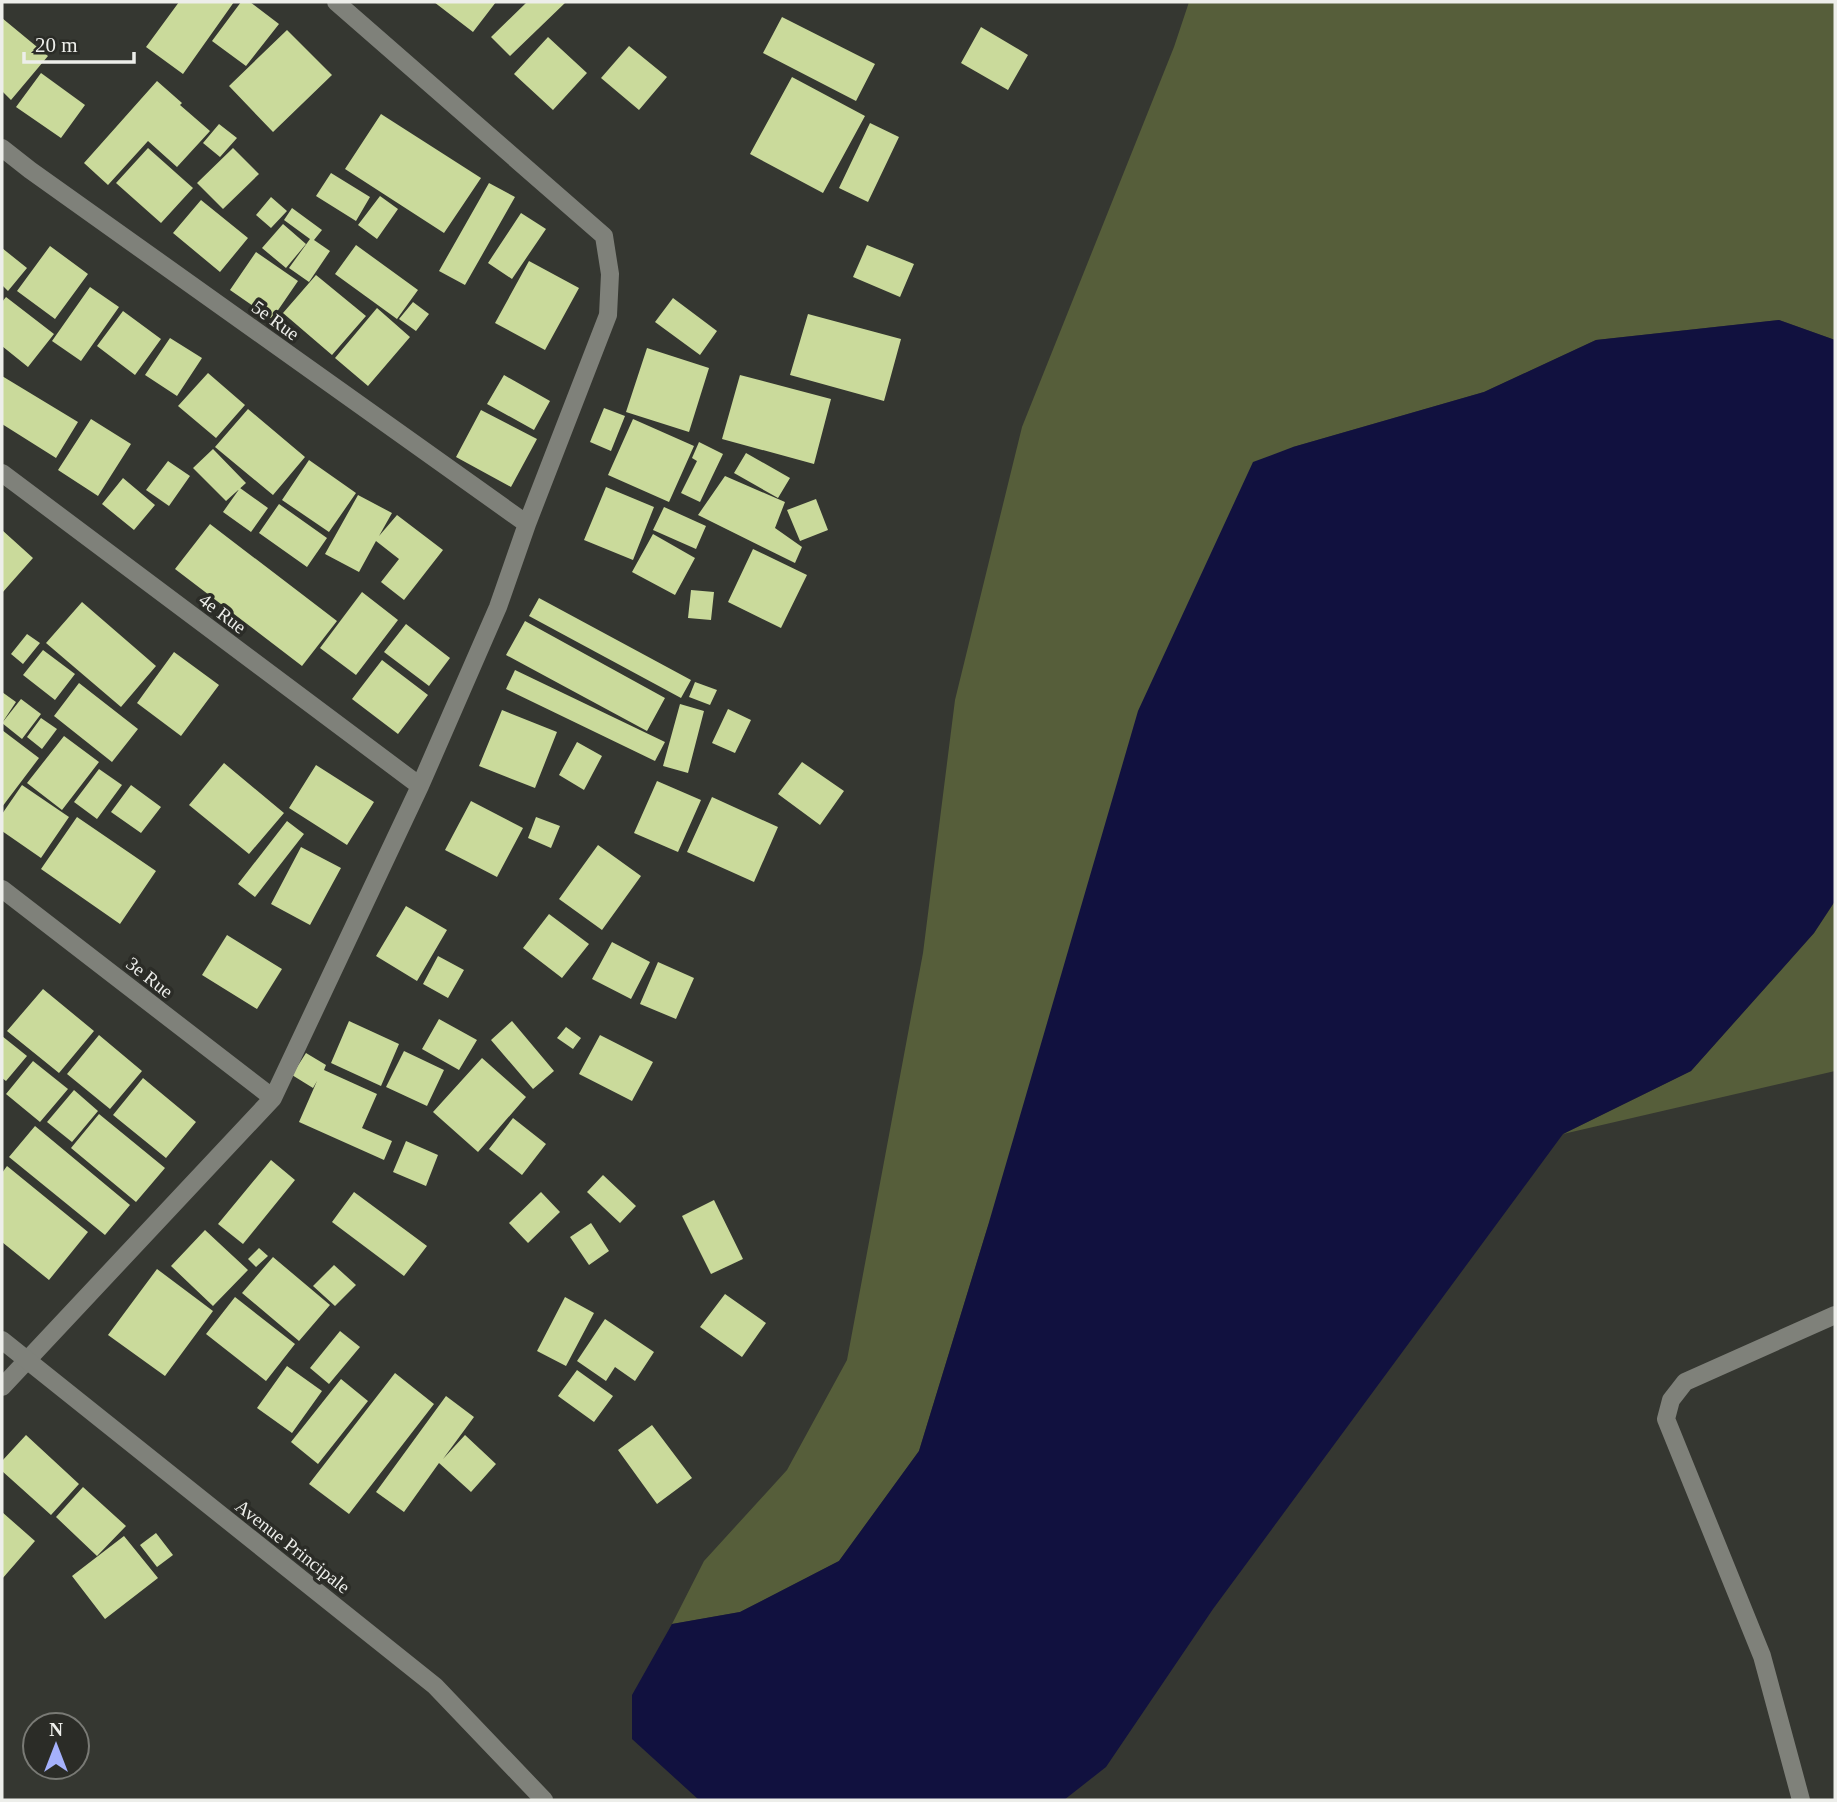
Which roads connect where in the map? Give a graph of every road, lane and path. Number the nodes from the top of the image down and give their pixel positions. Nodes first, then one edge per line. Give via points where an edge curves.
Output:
1 (337, 2) edge
2 (356, 8) edge
3 (2, 148) edge
4 (2, 473) edge
5 (527, 524) junction
6 (420, 786) junction
7 (2, 889) edge
8 (273, 1098) junction
9 (1835, 1315) edge
10 (2, 1340) edge
11 (27, 1361) junction
12 (2, 1387) edge
13 (544, 1800) edge
14 (1801, 1800) edge

1 - 2 street
2 - 5 street via 604,236 610,274 608,315
3 - 5 street, 5e Rue
4 - 6 street, 4e Rue
5 - 6 street via 498,607
6 - 8 street
7 - 8 street, 3e Rue
8 - 11 street
9 - 14 street via 1685,1382 1671,1400 1666,1419 1762,1656
10 - 11 street, Avenue Principale
11 - 12 street
11 - 13 street, Avenue Principale via 435,1686

